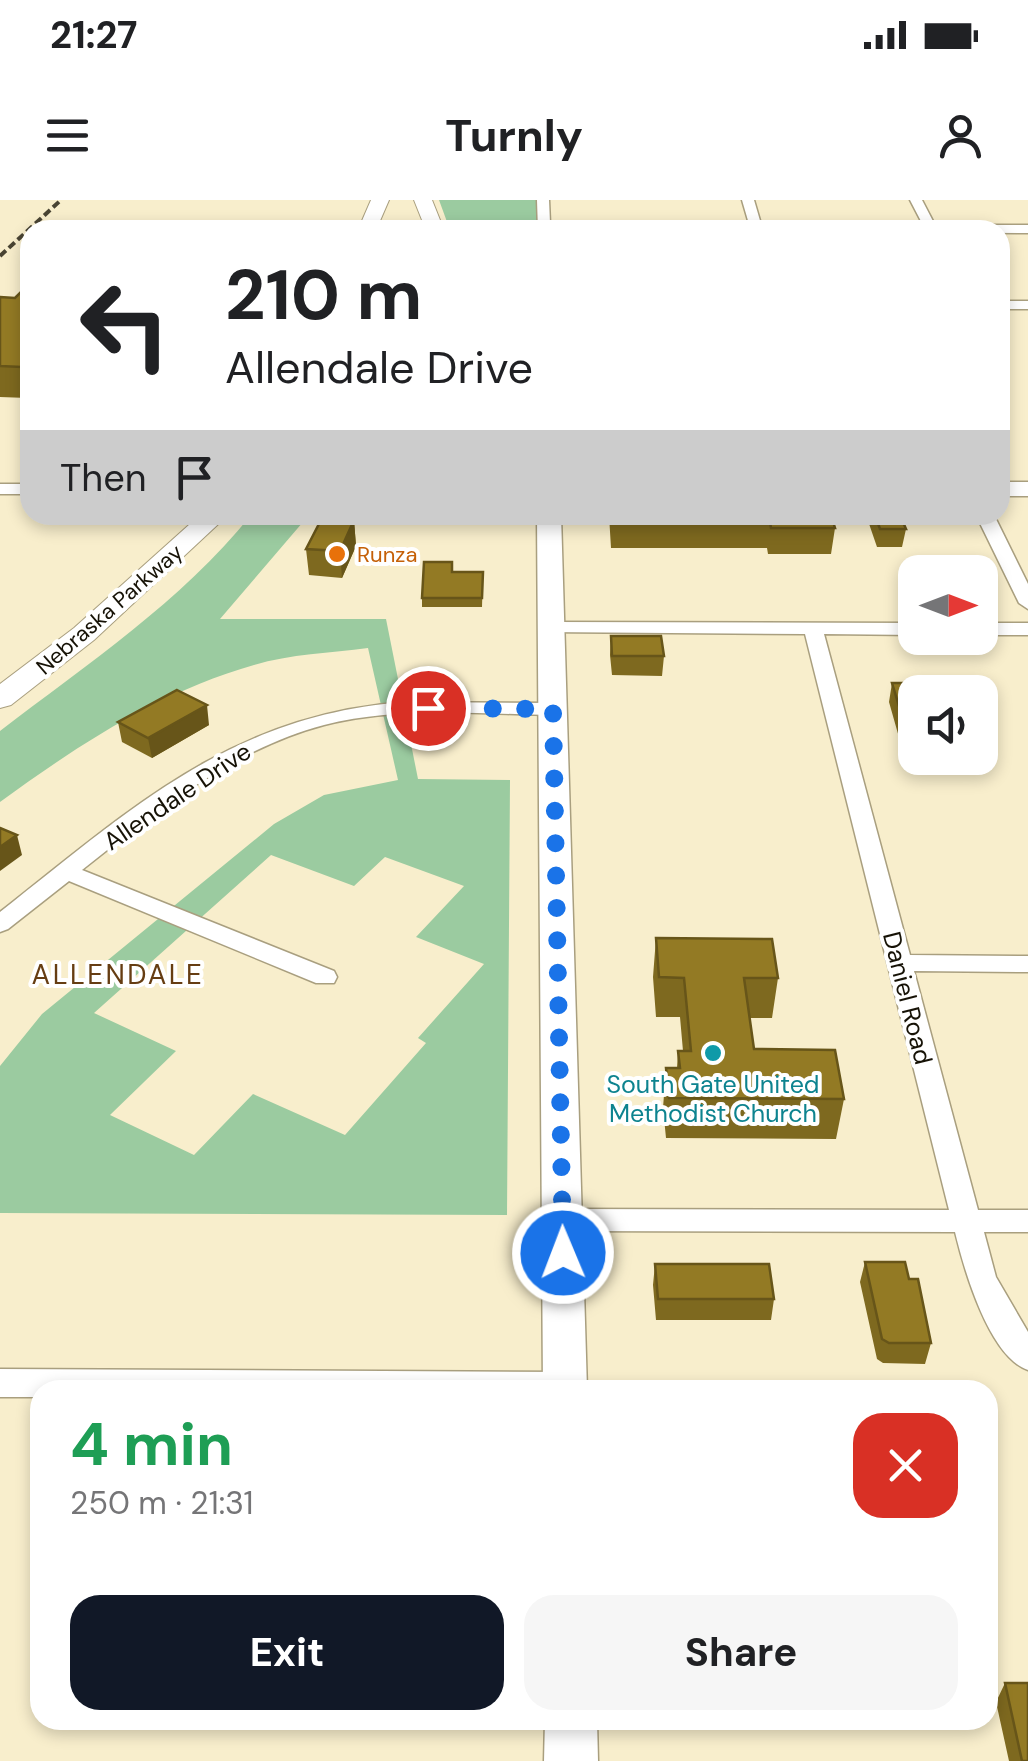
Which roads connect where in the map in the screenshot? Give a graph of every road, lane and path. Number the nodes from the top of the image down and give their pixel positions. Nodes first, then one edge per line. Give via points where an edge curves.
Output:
1 (169, 525) edge
2 (204, 525) edge
3 (549, 525) edge
4 (990, 525) edge
5 (1028, 603) edge
6 (551, 628) junction
7 (813, 629) junction
8 (898, 629) edge
9 (998, 629) edge
10 (1028, 629) edge
11 (0, 667) edge
12 (0, 699) edge
13 (553, 709) junction
14 (68, 872) junction
15 (0, 924) edge
16 (899, 964) junction
17 (1028, 964) edge
18 (324, 976) dead end
19 (562, 1220) junction
20 (965, 1221) junction
21 (1028, 1221) edge
22 (1028, 1357) edge
23 (565, 1380) edge
24 (0, 1383) edge
25 (30, 1383) edge
26 (571, 1730) edge
27 (571, 1761) edge

1 - 11 main road, Nebraska Parkway
2 - 12 main road, Nebraska Parkway via 84,634
3 - 6 main road
4 - 5 street
6 - 7 street
6 - 13 main road
7 - 8 street
7 - 16 street, Daniel Road
9 - 10 street
13 - 14 street, Allendale Drive via 382,709 297,726 191,781
13 - 19 main road
14 - 15 street, Allendale Drive
14 - 18 street
16 - 17 street
16 - 20 street, Daniel Road
19 - 20 street
19 - 23 main road
20 - 21 street
20 - 22 street, Daniel Road via 981,1277
24 - 25 street
26 - 27 main road

